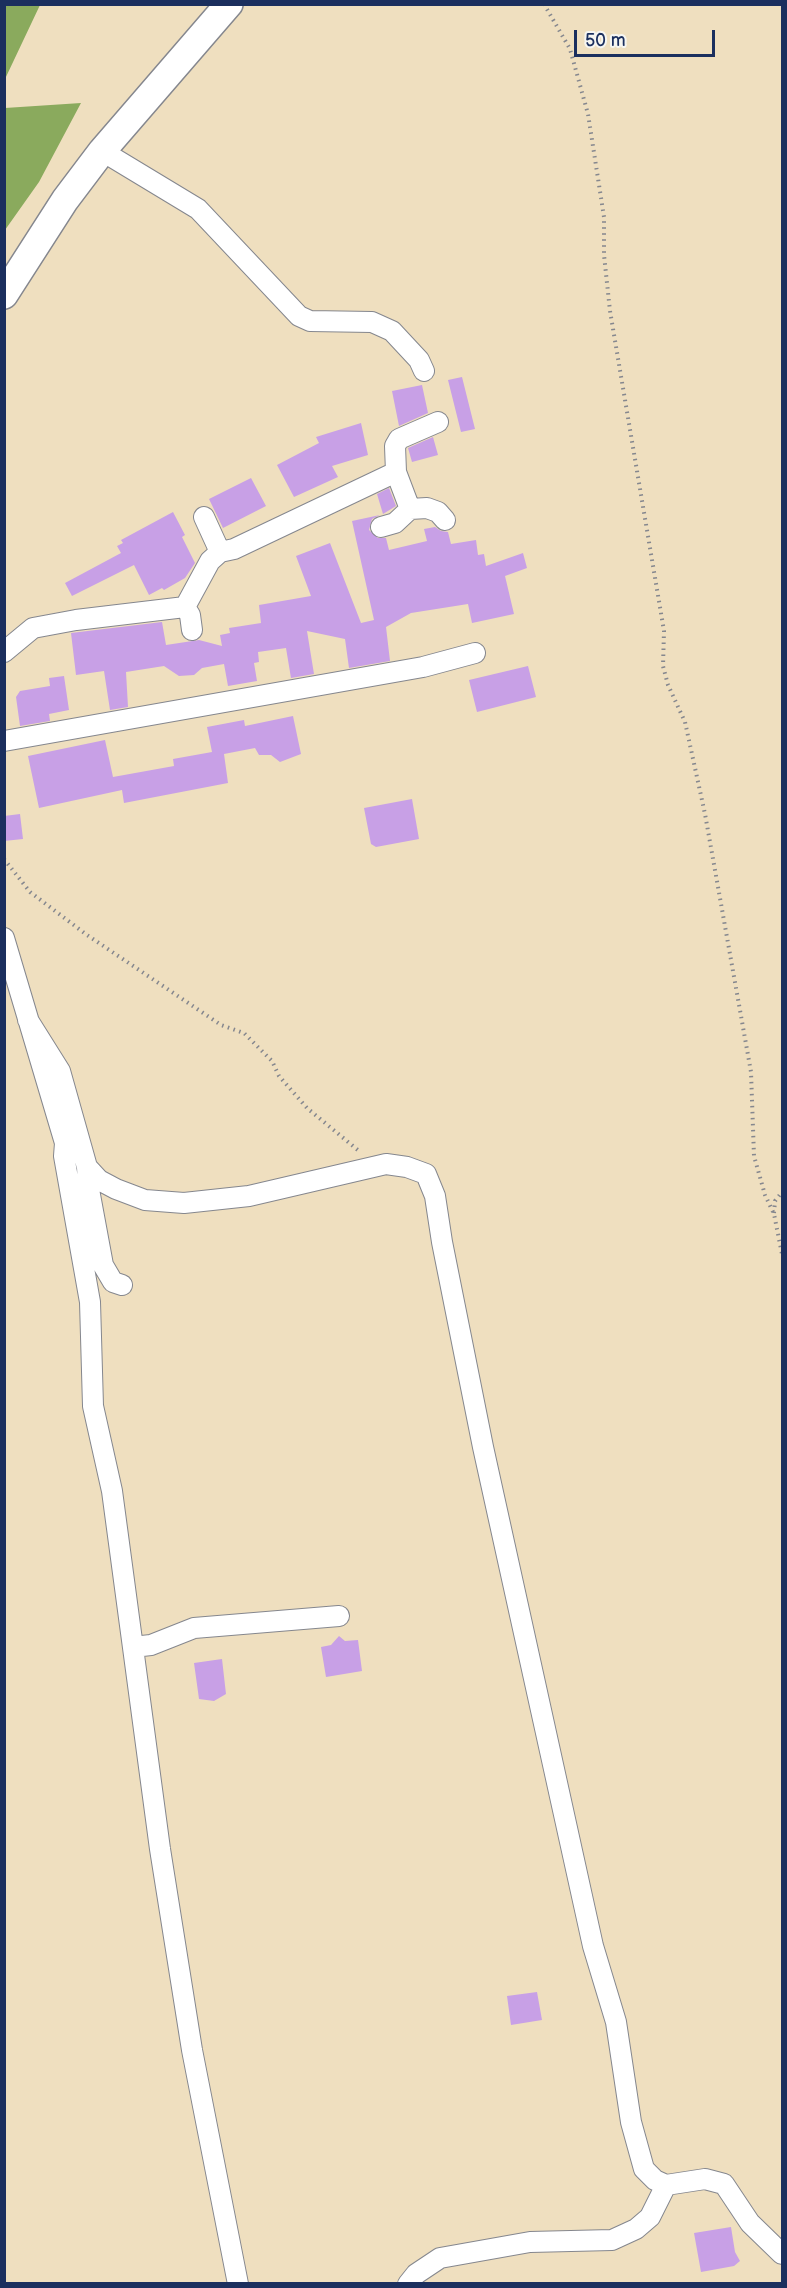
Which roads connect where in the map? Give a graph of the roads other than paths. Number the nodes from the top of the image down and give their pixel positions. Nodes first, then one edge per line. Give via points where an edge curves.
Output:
1 (230, 4) edge
2 (102, 151) junction
3 (4, 295) edge
4 (424, 371) dead end
5 (438, 422) dead end
6 (396, 472) junction
7 (410, 508) junction
8 (204, 517) dead end
9 (445, 520) dead end
10 (381, 526) dead end
11 (220, 552) junction
12 (185, 607) junction
13 (192, 630) dead end
14 (4, 652) edge
15 (474, 653) dead end
16 (4, 741) edge
17 (4, 938) edge
18 (28, 1020) junction
19 (87, 1167) junction
20 (122, 1285) dead end
21 (339, 1616) dead end
22 (133, 1647) junction
23 (666, 2185) junction
24 (783, 2254) edge
25 (238, 2283) edge
26 (408, 2283) edge

1 - 2 main road
2 - 3 main road via 65,200
2 - 4 street via 198,208 299,316 310,321 372,322 392,331
5 - 6 street via 399,439 395,446
6 - 7 street
6 - 11 street via 234,549
7 - 9 street via 427,508
7 - 10 street via 395,523
8 - 11 street
11 - 12 street via 210,561
12 - 13 street
12 - 14 street via 33,628
15 - 16 street via 423,667
17 - 18 street
18 - 19 street via 60,1071
18 - 22 street via 65,1143 64,1156 90,1302 93,1406 112,1491
19 - 20 street via 103,1265 113,1282
19 - 23 street via 99,1180 145,1200 184,1203 259,1194 386,1164 426,1174 435,1196 483,1447 593,1946 616,2022 631,2122 644,2169
21 - 22 street via 194,1628 151,1645
22 - 25 street via 192,2050
23 - 24 street via 705,2179 724,2184 750,2223
23 - 26 street via 650,2217 636,2229 612,2240 530,2242 440,2258

